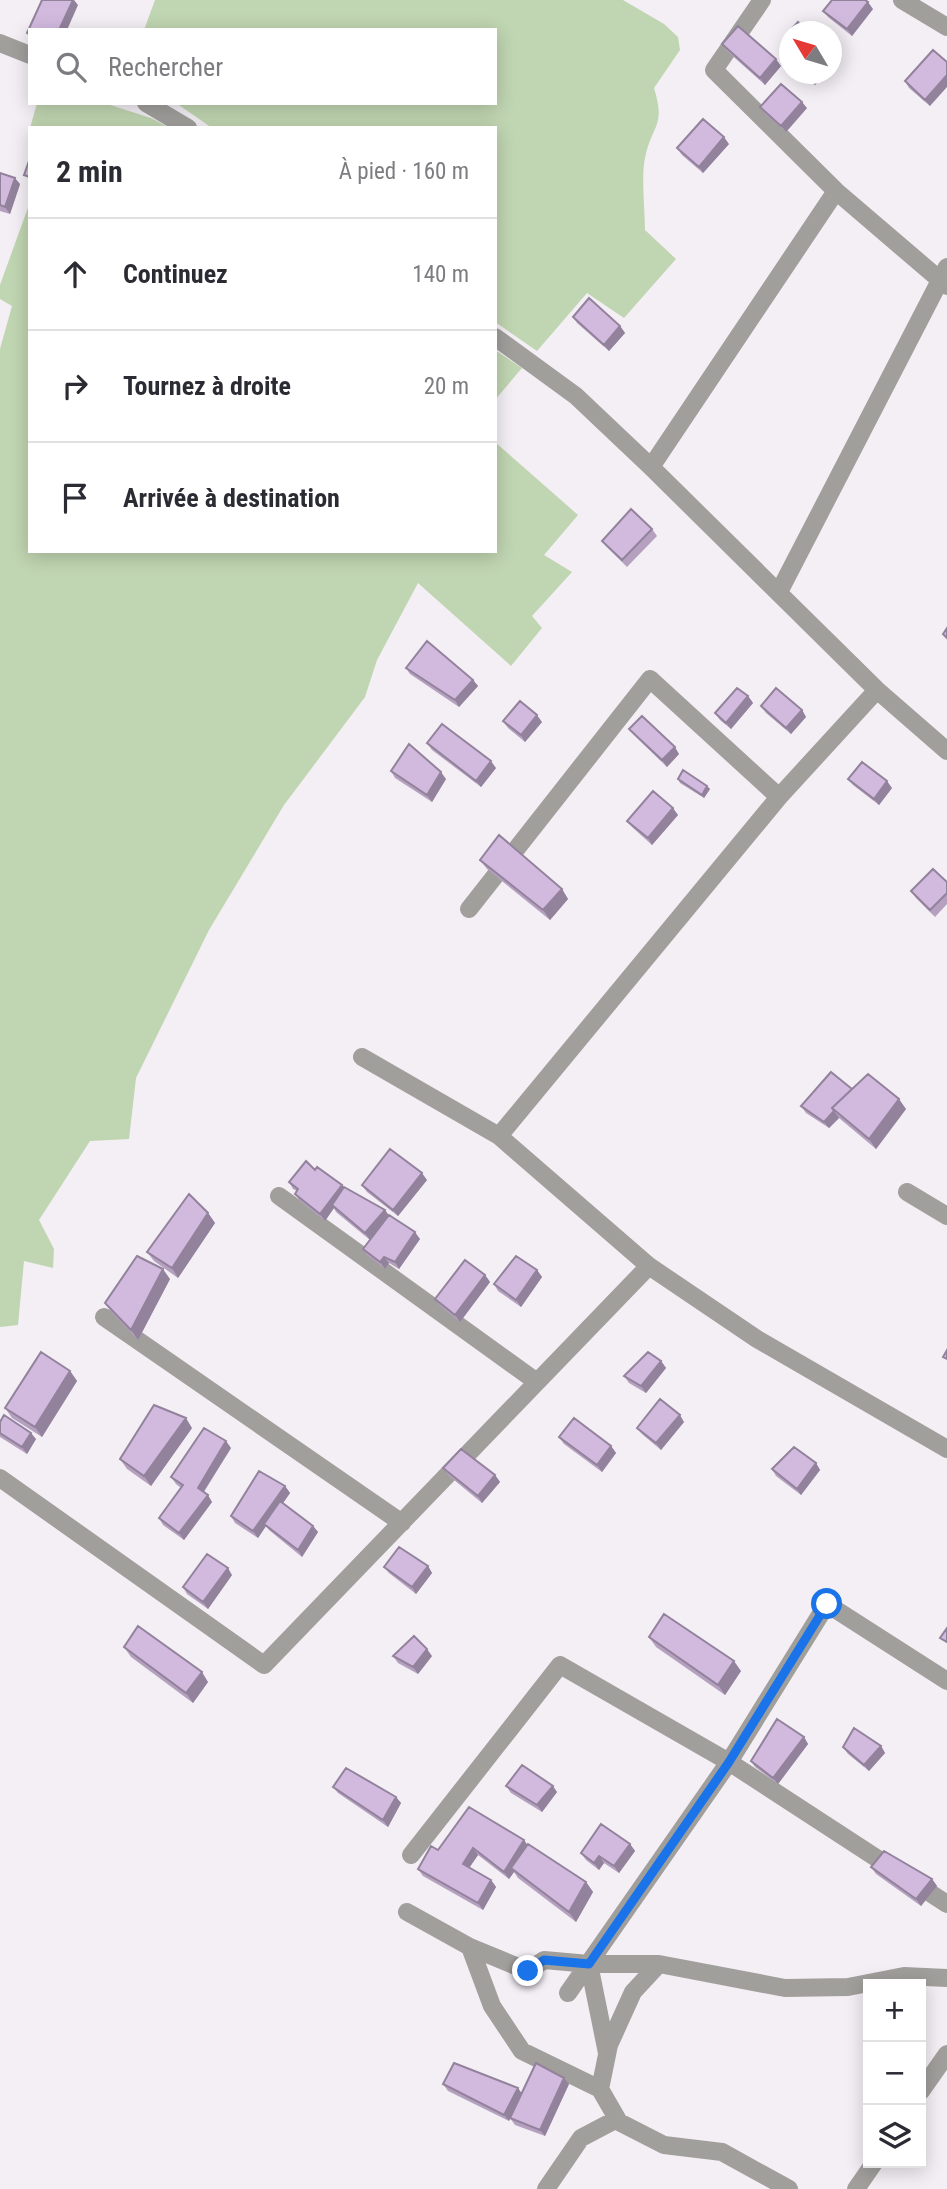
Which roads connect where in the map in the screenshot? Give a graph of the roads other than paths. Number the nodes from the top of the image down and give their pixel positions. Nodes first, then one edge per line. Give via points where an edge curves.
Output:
1 (762, 0) edge
2 (902, 0) edge
3 (947, 27) edge
4 (0, 43) edge
5 (28, 54) edge
6 (149, 105) edge
7 (185, 126) edge
8 (836, 191) junction
9 (945, 277) edge
10 (497, 338) edge
11 (651, 467) junction
12 (779, 592) junction
13 (877, 690) junction
14 (947, 751) edge
15 (779, 797) junction
16 (469, 909) dead end
17 (362, 1057) dead end
18 (499, 1136) junction
19 (907, 1192) dead end
20 (279, 1196) dead end
21 (947, 1216) edge
22 (649, 1266) junction
23 (104, 1317) edge
24 (537, 1382) junction
25 (947, 1449) edge
26 (0, 1478) edge
27 (402, 1523) junction
28 (947, 1681) edge
29 (729, 1762) junction
30 (411, 1855) dead end
31 (947, 1903) edge
32 (407, 1912) dead end
33 (470, 1947) junction
34 (589, 1964) junction
35 (659, 1964) junction
36 (947, 1978) edge
37 (568, 1993) dead end
38 (607, 2054) junction
39 (947, 2054) edge
40 (926, 2084) edge
41 (600, 2089) junction
42 (617, 2119) junction
43 (871, 2168) edge
44 (546, 2189) edge
45 (789, 2189) edge
46 (856, 2189) edge

1 - 8 street via 714,69
2 - 3 street
4 - 5 street
6 - 7 street
8 - 9 street
8 - 11 street
9 - 12 street
10 - 11 street via 576,396
11 - 12 street
12 - 13 street
13 - 14 street
13 - 15 street
15 - 16 street via 650,679
15 - 18 street
17 - 18 street
18 - 22 street
19 - 21 street
20 - 24 street
22 - 24 street
22 - 25 street via 757,1339
23 - 27 street
24 - 27 street
26 - 27 street via 264,1665
28 - 29 street via 827,1604
29 - 30 street via 560,1665
29 - 31 street
29 - 34 street
32 - 33 street
33 - 34 street via 528,1971 544,1960
33 - 41 street via 492,2006 522,2051
34 - 35 street
34 - 37 street
34 - 38 street
35 - 36 street via 785,1988 848,1987 904,1976
35 - 38 street via 633,1992
38 - 41 street
39 - 40 street
41 - 42 street
42 - 44 street via 581,2138
42 - 45 street via 664,2145 722,2152
43 - 46 street

